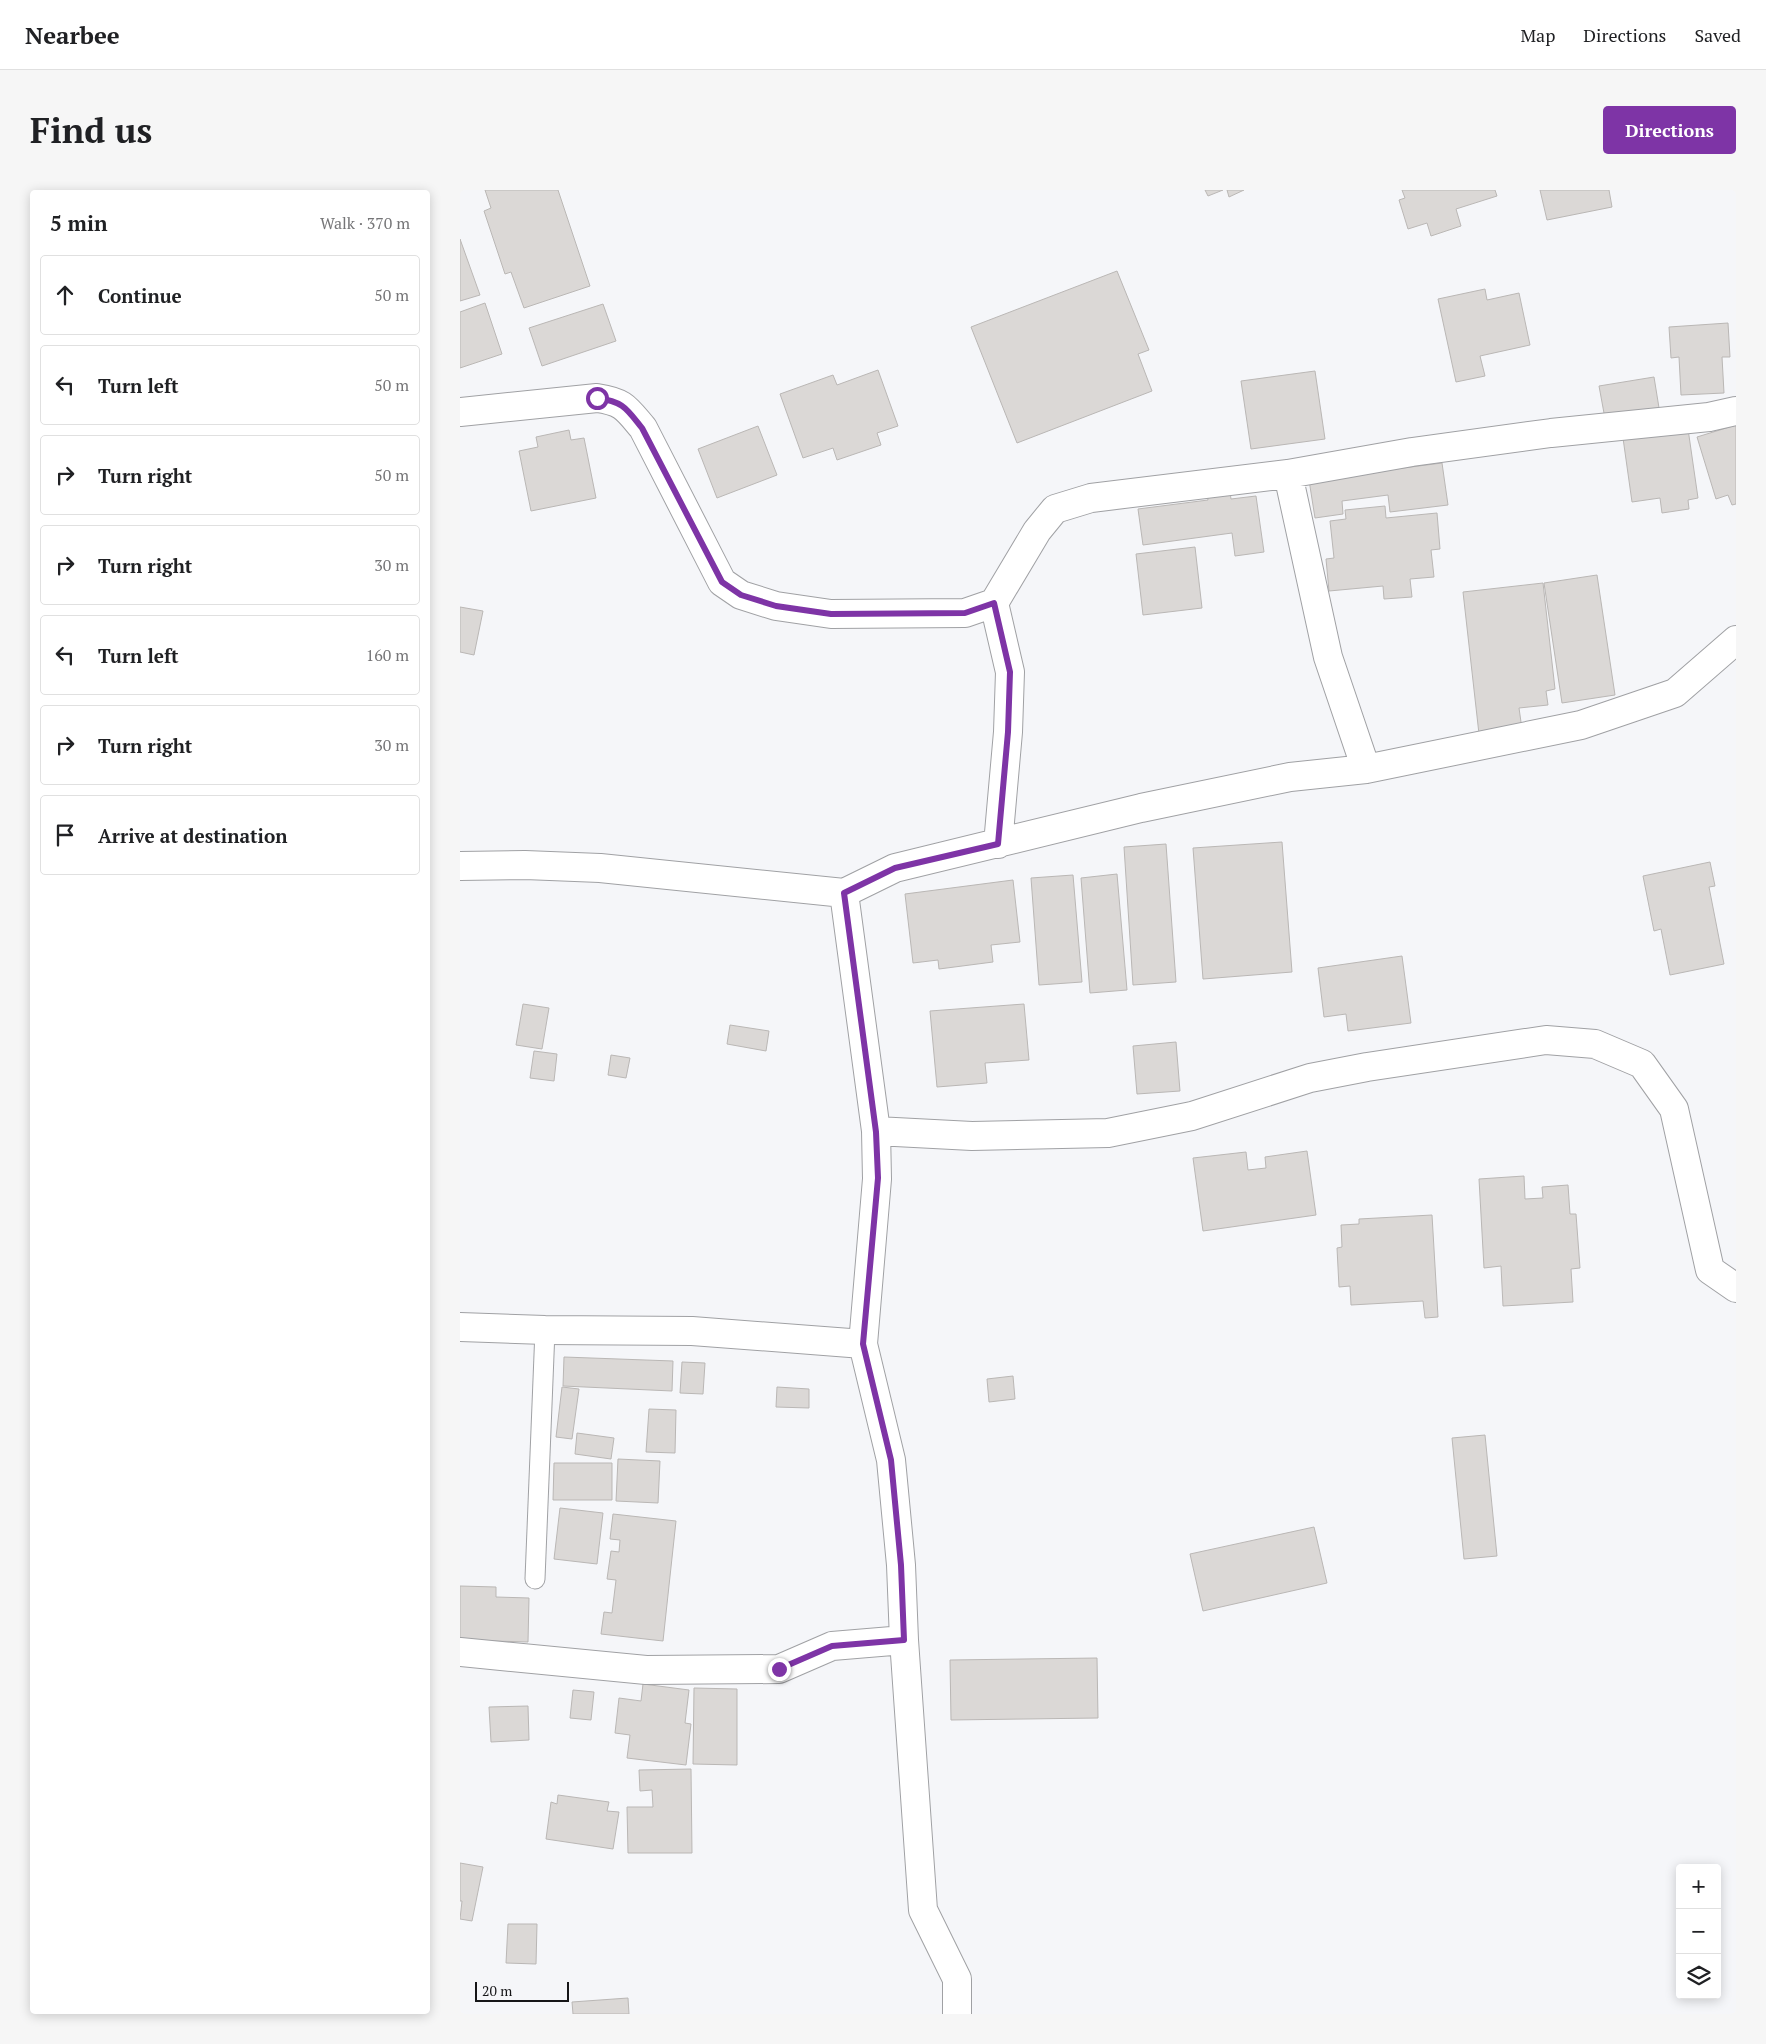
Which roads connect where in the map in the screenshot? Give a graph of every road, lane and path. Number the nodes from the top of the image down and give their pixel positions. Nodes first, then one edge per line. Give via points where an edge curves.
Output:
1 (1736, 411) edge
2 (460, 412) edge
3 (1288, 474) junction
4 (994, 603) junction
5 (1736, 640) edge
6 (1366, 769) junction
7 (998, 844) junction
8 (460, 866) edge
9 (844, 893) junction
10 (876, 1132) junction
11 (1736, 1288) edge
12 (460, 1327) edge
13 (546, 1330) junction
14 (863, 1344) junction
15 (535, 1579) dead end
16 (904, 1640) junction
17 (460, 1652) edge
18 (957, 2014) edge

1 - 3 street via 1709,417 1603,426 1430,449
2 - 4 street via 597,398 616,401 642,428 722,582 741,595 776,606 831,614 965,613
3 - 4 street via 1090,498 1055,510 1037,532
3 - 6 street via 1328,657
4 - 7 street via 1010,672
5 - 6 street via 1675,693 1581,724
6 - 7 street via 1290,777 1141,808
7 - 9 street via 895,868
8 - 9 street via 600,868
9 - 10 street
10 - 11 street via 972,1136 1108,1133 1192,1116 1310,1078 1368,1067 1546,1040 1595,1044 1642,1064 1674,1109 1710,1270
10 - 14 street via 878,1178
12 - 13 street
13 - 14 street via 692,1331
13 - 15 lane
14 - 16 street via 891,1460
16 - 17 street via 832,1646 779,1669 646,1670
16 - 18 street via 924,1910 956,1979

